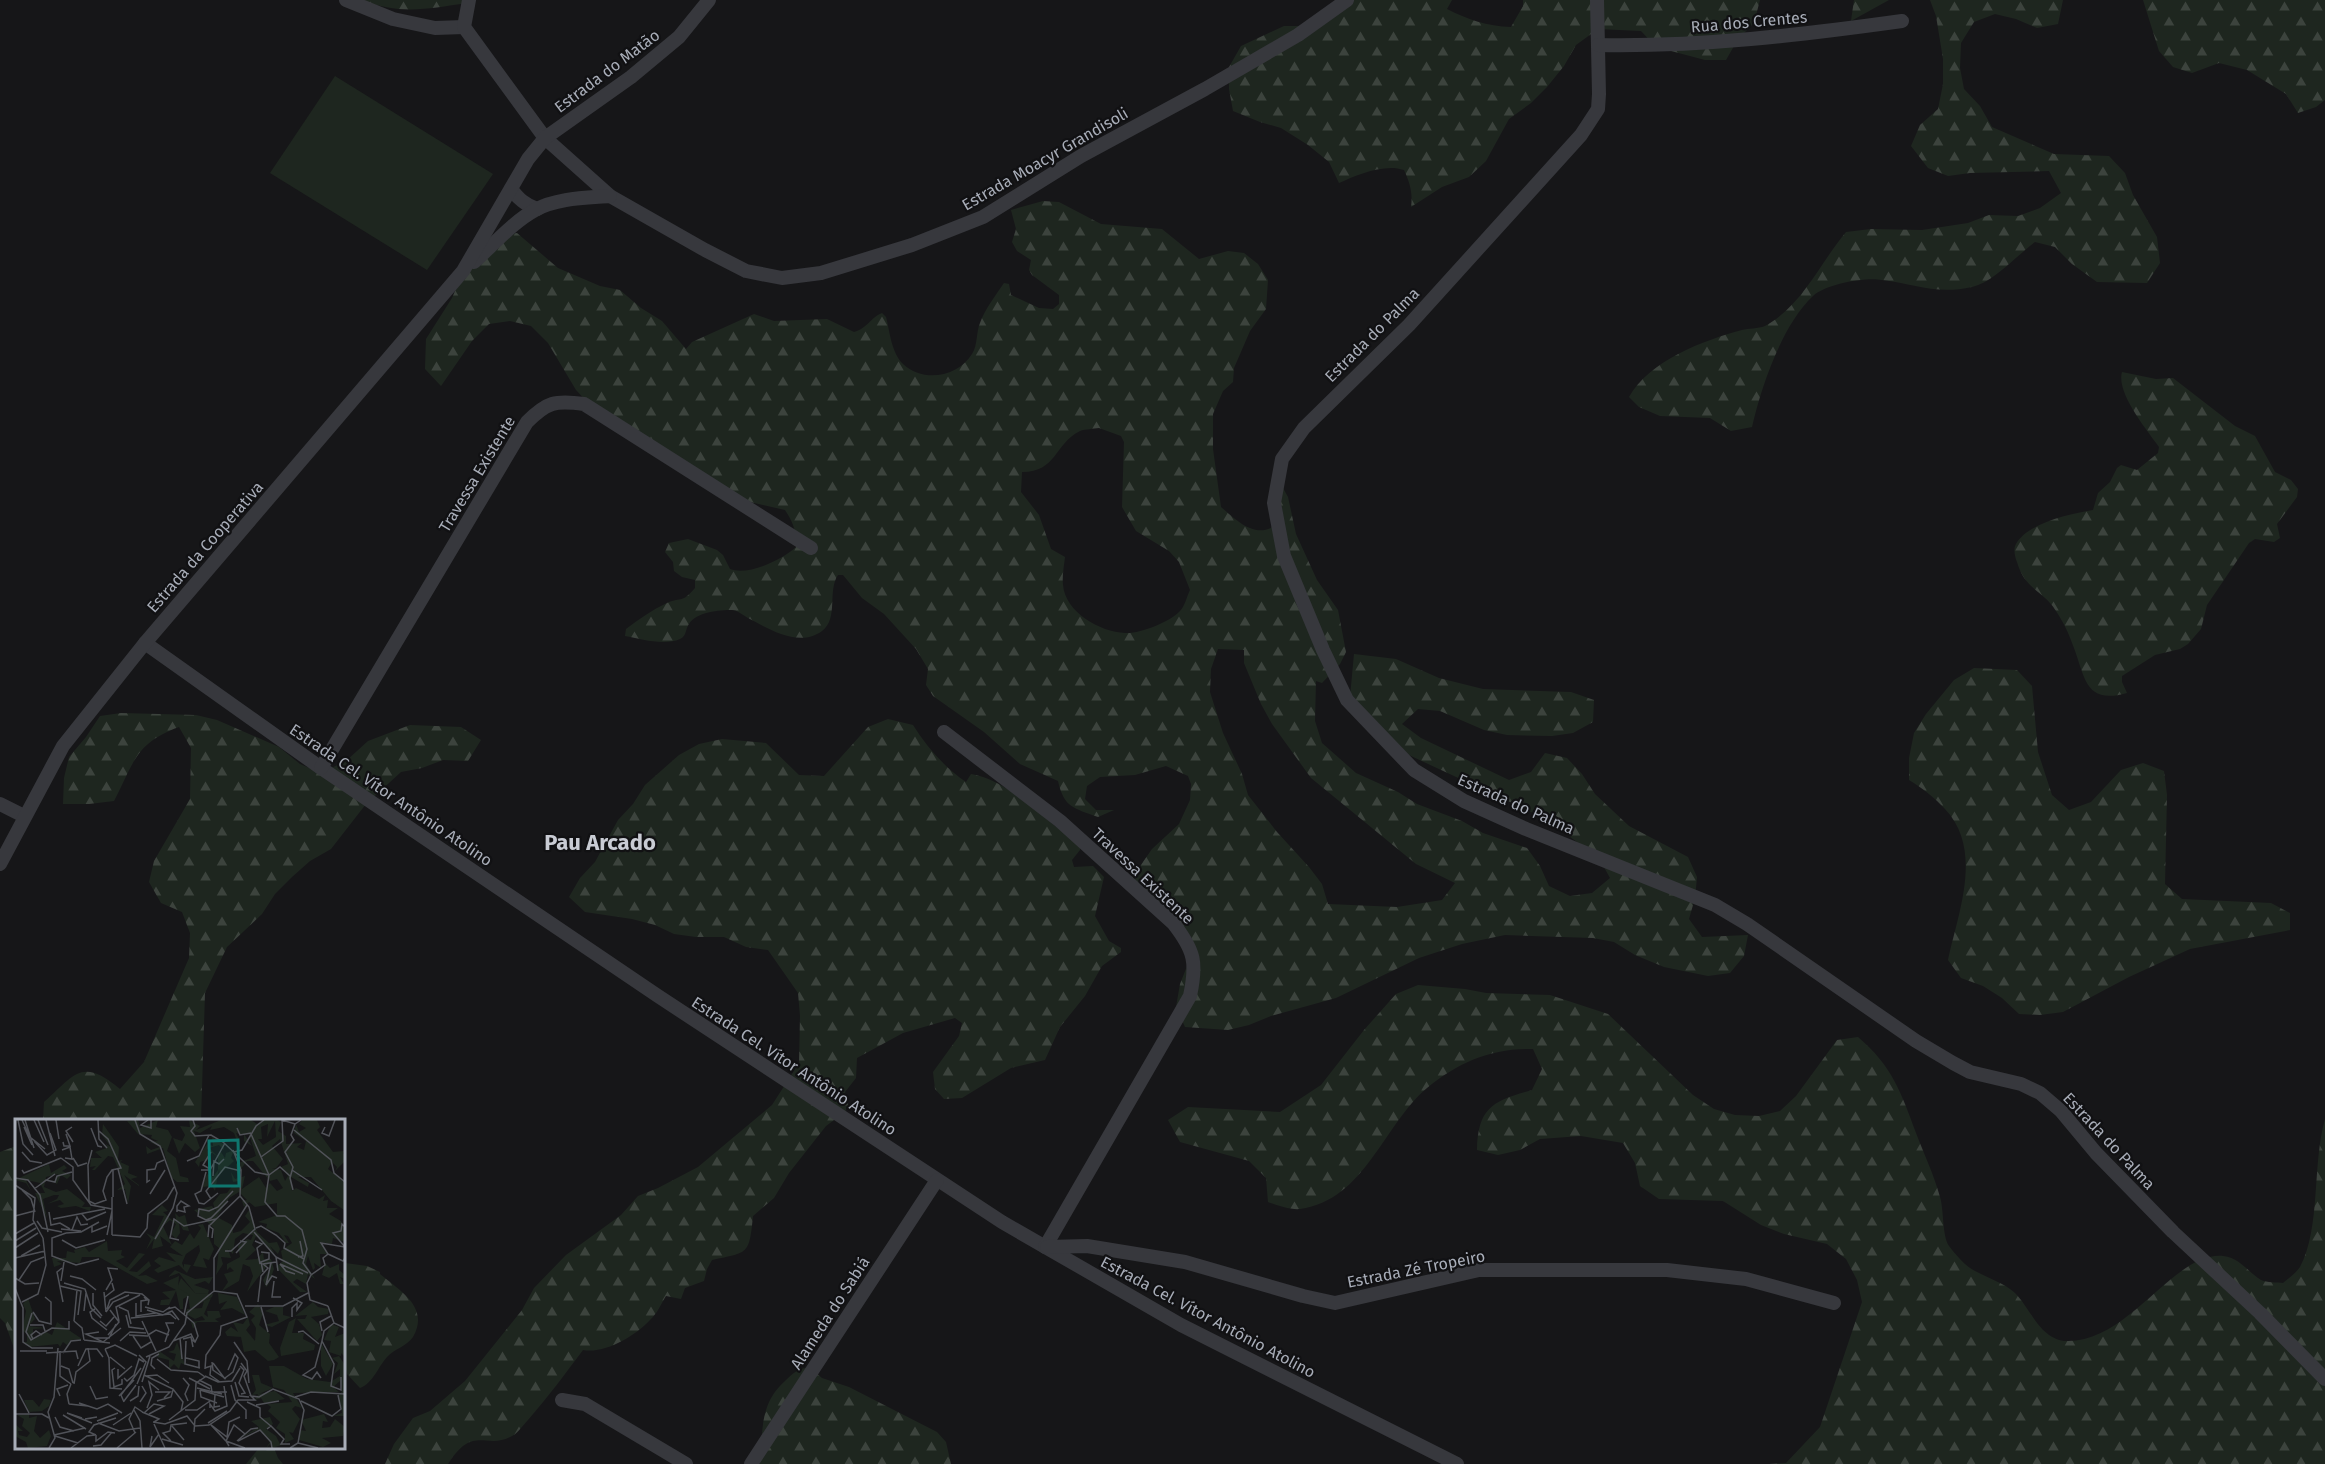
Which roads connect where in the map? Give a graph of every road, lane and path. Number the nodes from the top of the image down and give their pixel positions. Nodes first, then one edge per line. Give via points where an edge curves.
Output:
1 (346, 0) edge
2 (469, 0) edge
3 (709, 0) edge
4 (1347, 0) edge
5 (1597, 0) edge
6 (1902, 21) dead end
7 (464, 27) junction
8 (1599, 45) junction
9 (545, 138) junction
10 (511, 189) junction
11 (610, 196) junction
12 (537, 209) junction
13 (464, 271) junction
14 (811, 548) dead end
15 (145, 643) junction
16 (944, 732) dead end
17 (321, 768) junction
18 (0, 804) edge
19 (24, 816) junction
20 (0, 864) edge
21 (937, 1180) junction
22 (1045, 1247) junction
23 (1833, 1303) dead end
24 (2325, 1379) edge
25 (562, 1400) dead end
26 (686, 1464) edge
27 (751, 1464) edge
28 (1455, 1464) edge

1 - 7 street via 393,19 435,28
2 - 7 street
3 - 9 street, Estrada do Matão via 679,37 631,77
4 - 11 street, Estrada Moacyr Grandisoli via 1298,35 1081,156 983,217 912,245 821,273 782,278 746,271
5 - 8 street, Estrada do Palma
6 - 8 street, Rua dos Crentes via 1770,38
7 - 9 street
8 - 24 street, Estrada do Palma via 1598,109 1591,123 1409,325 1304,428 1282,459 1274,503 1284,556 1347,700 1414,770 1464,801 1715,905 1953,1063 2040,1093 2173,1232
9 - 10 street, Estrada do Matão
9 - 11 street, Estrada Moacyr Grandisoli
10 - 12 street via 518,199
10 - 13 street, Estrada do Matão
11 - 12 street via 552,203
12 - 13 street
13 - 15 street, Estrada da Cooperativa
14 - 17 street, Travessa Existente via 584,404 562,401 543,406 527,422
15 - 17 street, Estrada Cel. Vítor Antônio Atolino
15 - 19 street, Estrada da Cooperativa via 63,746
16 - 22 street, Travessa Existente via 1059,821 1173,923 1187,940 1196,969 1190,996
17 - 21 street, Estrada Cel. Vítor Antônio Atolino
18 - 19 street
19 - 20 street, Estrada da Cooperativa
21 - 22 street, Estrada Cel. Vítor Antônio Atolino
21 - 27 street, Alameda do Sabiá
22 - 23 street, Estrada Zé Tropeiro via 1088,1246 1185,1262 1335,1303 1479,1270 1667,1270 1746,1280
22 - 28 street, Estrada Cel. Vítor Antônio Atolino via 1181,1325
25 - 26 street via 585,1404

